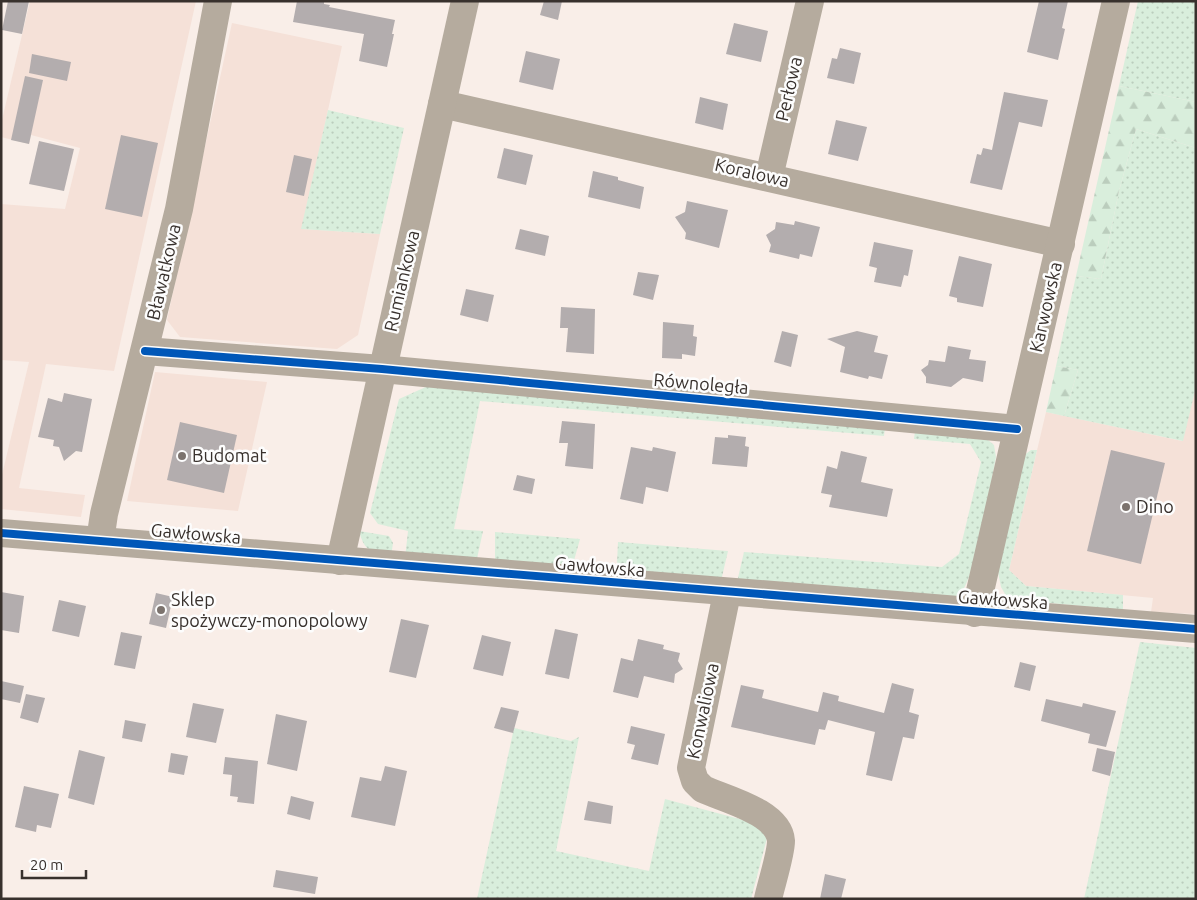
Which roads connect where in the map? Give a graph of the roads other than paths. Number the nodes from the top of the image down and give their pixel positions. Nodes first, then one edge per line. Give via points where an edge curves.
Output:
1 (218, 1) edge
2 (465, 1) edge
3 (810, 1) edge
4 (1116, 1) edge
5 (442, 104) junction
6 (769, 177) junction
7 (1061, 244) junction
8 (145, 351) junction
9 (382, 369) junction
10 (1017, 429) junction
11 (1, 533) edge
12 (100, 541) junction
13 (340, 561) junction
14 (727, 593) junction
15 (974, 613) junction
16 (1196, 629) edge
17 (768, 899) edge

1 - 8 street, Bławatkowa via 179,209
2 - 5 street, Rumiankowa
3 - 6 street, Perłowa
4 - 7 street, Karwowska
5 - 6 street, Koralowa
5 - 9 street, Rumiankowa
6 - 7 street, Koralowa
7 - 10 street, Karwowska
8 - 9 street, Równoległa
8 - 12 street, Bławatkowa
9 - 10 street, Równoległa
9 - 13 street, Rumiankowa
10 - 15 street, Karwowska
11 - 12 street, Gawłowska
12 - 13 street, Gawłowska
13 - 14 street, Gawłowska
14 - 15 street, Gawłowska
14 - 17 street, Konwaliowa via 691,768 695,781 703,789 767,816 776,829 780,841
15 - 16 street, Gawłowska

